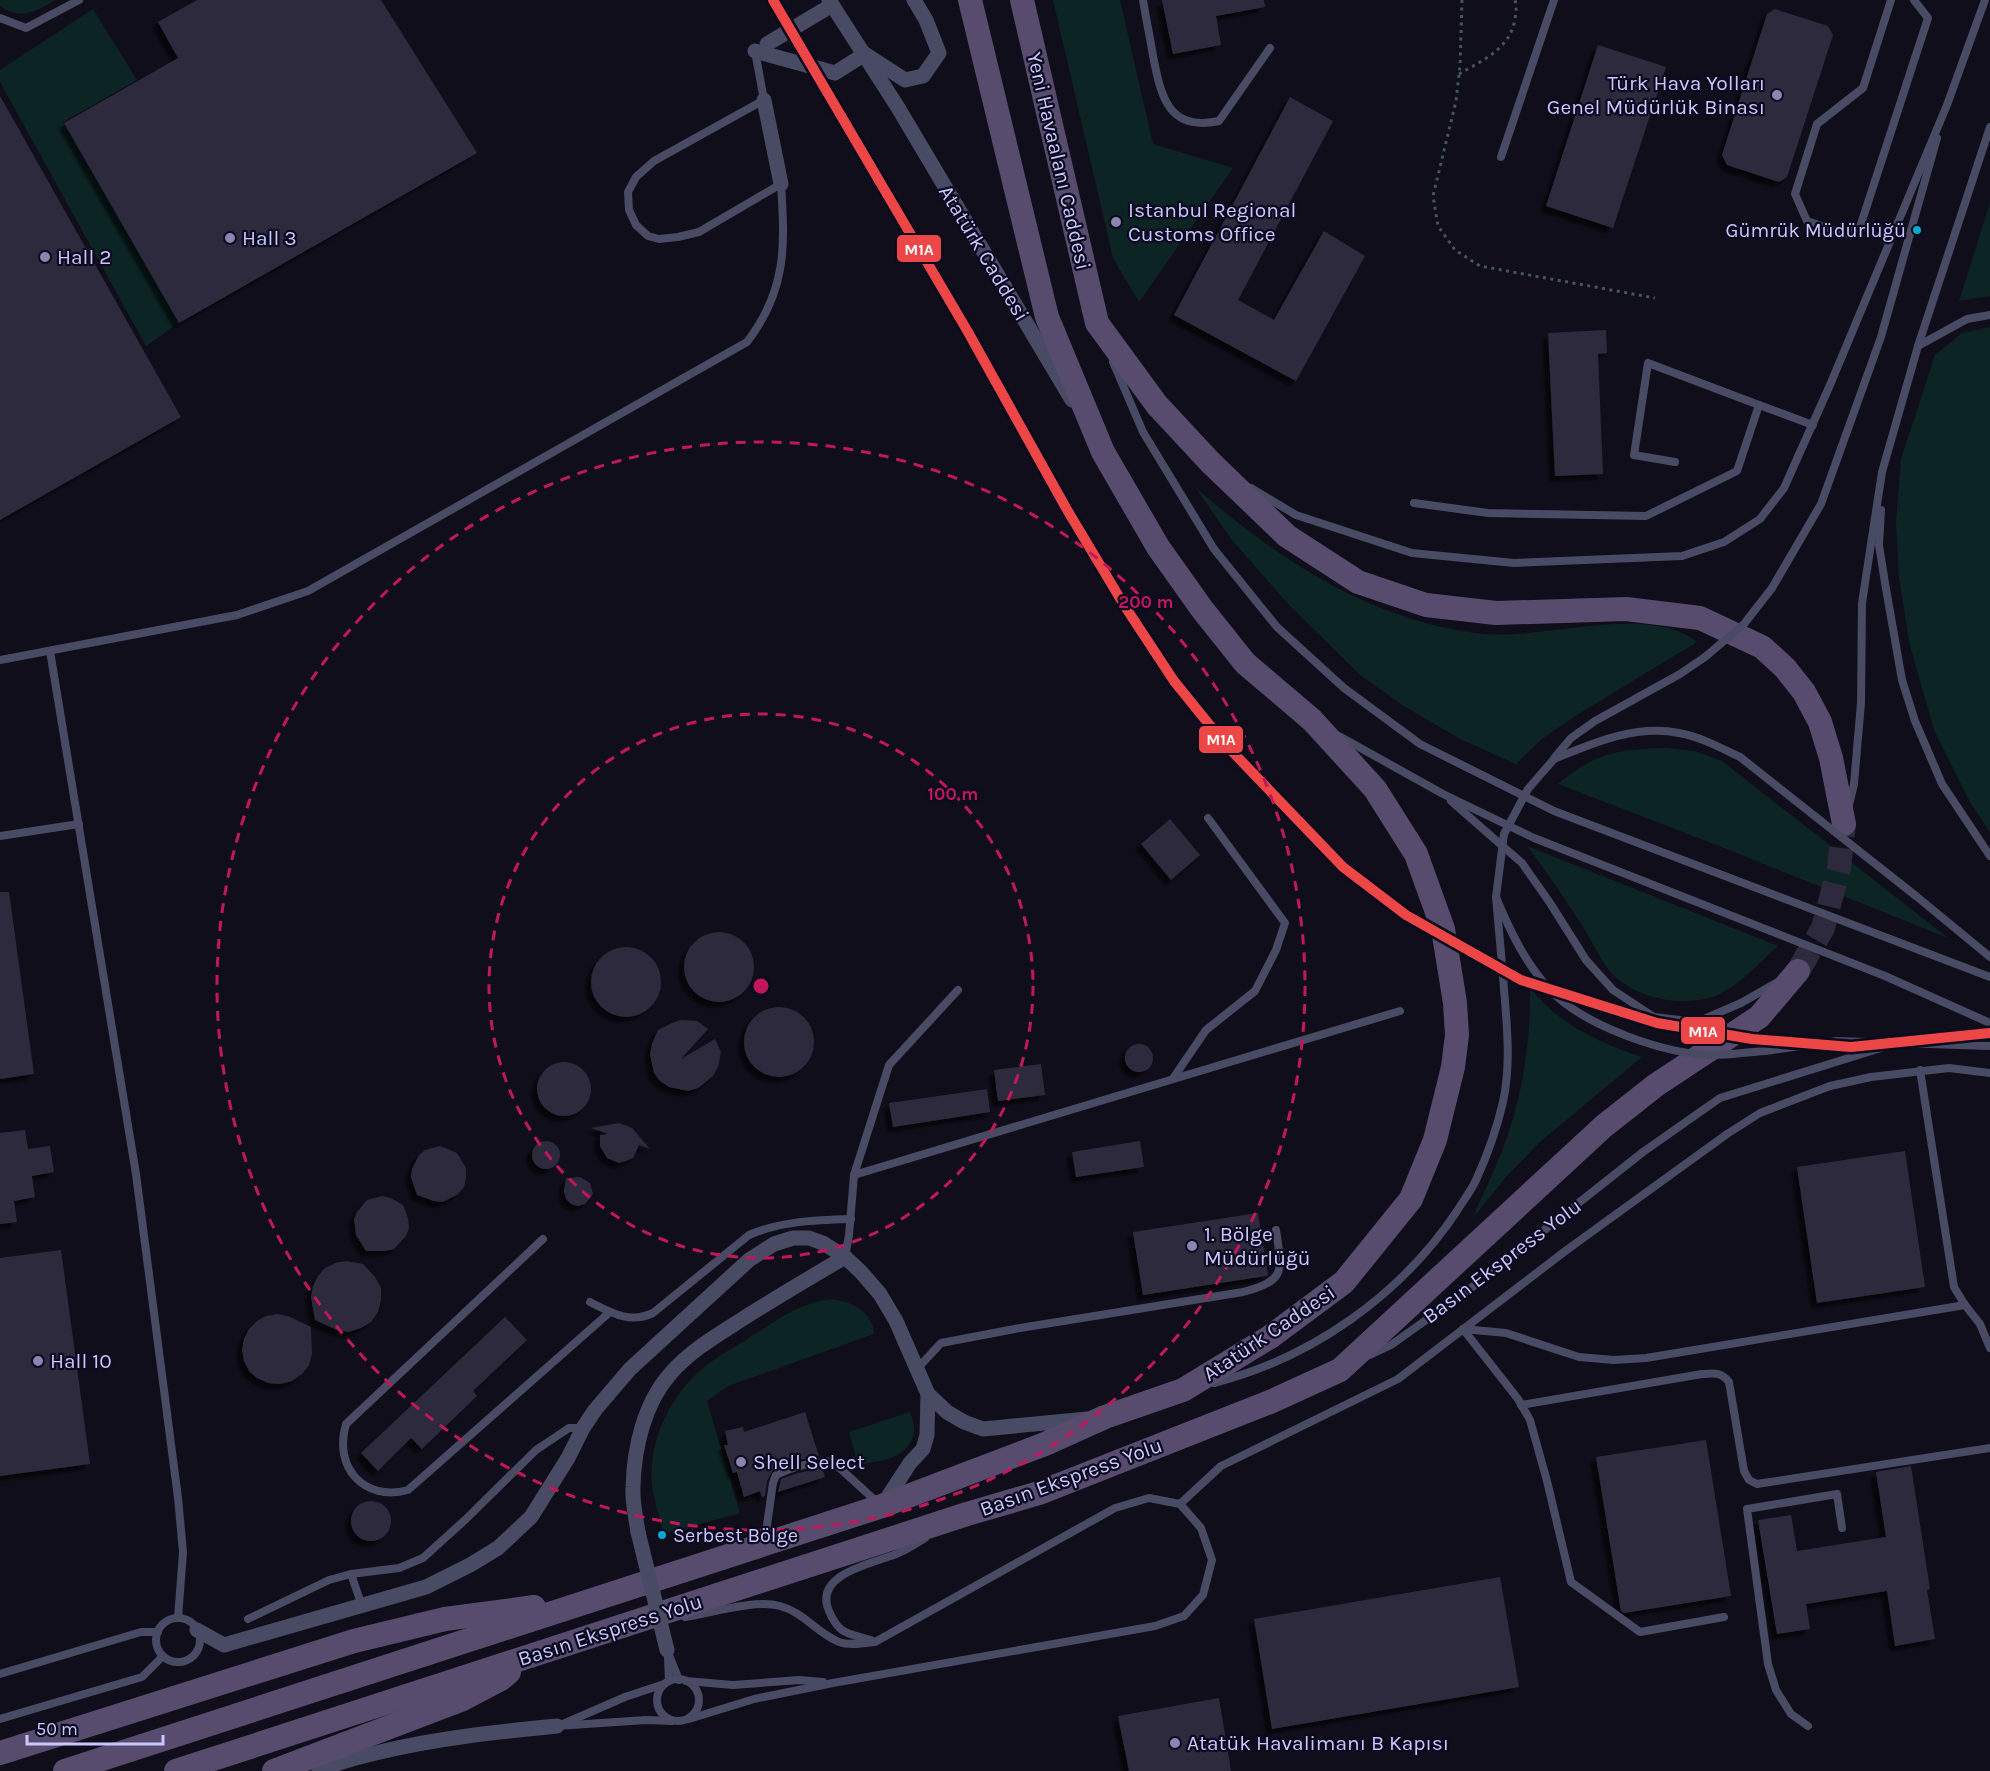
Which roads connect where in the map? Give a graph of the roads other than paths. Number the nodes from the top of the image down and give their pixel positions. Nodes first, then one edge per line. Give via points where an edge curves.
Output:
1 (79, 0) edge
2 (914, 0) edge
3 (970, 0) edge
4 (1022, 0) edge
5 (1143, 0) edge
6 (1554, 0) edge
7 (1891, 0) edge
8 (1914, 0) edge
9 (1985, 0) edge
10 (830, 3) edge
11 (0, 18) edge
12 (761, 48) junction
13 (1270, 48) dead end
14 (865, 54) junction
15 (764, 100) junction
16 (1947, 105) junction
17 (1990, 127) edge
18 (1502, 157) dead end
19 (781, 184) junction
20 (1990, 315) edge
21 (1097, 322) junction
22 (1918, 346) junction
23 (1759, 405) junction
24 (1813, 424) junction
25 (1103, 452) junction
26 (1675, 462) dead end
27 (1211, 463) junction
28 (1882, 472) junction
29 (1414, 503) dead end
30 (50, 651) junction
31 (0, 660) edge
32 (1312, 720) junction
33 (1554, 759) junction
34 (1443, 794) junction
35 (1209, 818) dead end
36 (79, 824) junction
37 (1844, 824) joint
38 (0, 836) edge
39 (1990, 856) edge
40 (1496, 897) junction
41 (1990, 957) edge
42 (1798, 970) joint
43 (1990, 977) edge
44 (958, 990) dead end
45 (1400, 1011) dead end
46 (1990, 1023) edge
47 (1897, 1043) junction
48 (1990, 1046) edge
49 (1920, 1070) junction
50 (1990, 1073) edge
51 (1174, 1077) junction
52 (854, 1175) junction
53 (850, 1219) junction
54 (1276, 1230) dead end
55 (543, 1239) dead end
56 (845, 1257) junction
57 (590, 1302) dead end
58 (1965, 1305) junction
59 (610, 1312) junction
60 (1464, 1329) junction
61 (1990, 1348) edge
62 (916, 1370) junction
63 (1340, 1370) junction
64 (1183, 1390) junction
65 (928, 1394) junction
66 (1521, 1405) junction
67 (1105, 1417) junction
68 (583, 1428) junction
69 (1990, 1448) edge
70 (1180, 1504) junction
71 (882, 1506) junction
72 (967, 1514) junction
73 (1842, 1528) dead end
74 (765, 1544) junction
75 (351, 1574) junction
76 (587, 1601) junction
77 (362, 1606) junction
78 (1724, 1617) dead end
79 (178, 1618) junction
80 (248, 1619) dead end
81 (623, 1627) junction
82 (197, 1630) junction
83 (158, 1632) junction
84 (875, 1641) junction
85 (667, 1650) junction
86 (163, 1656) junction
87 (526, 1657) junction
88 (0, 1674) edge
89 (683, 1680) junction
90 (667, 1682) junction
91 (833, 1683) junction
92 (0, 1719) edge
93 (689, 1719) junction
94 (675, 1721) junction
95 (557, 1726) junction
96 (1808, 1726) dead end
97 (0, 1753) edge
98 (64, 1771) edge
99 (176, 1771) edge
100 (274, 1771) edge
101 (319, 1771) edge

1 - 11 lane via 27,28
2 - 14 street, Atatürk Caddesi via 927,20 939,53 923,76 905,80
3 - 25 main road, Atatürk Caddesi via 1047,317
4 - 21 main road, Yeni Havaalanı Caddesi
5 - 13 lane via 1162,97 1174,112 1191,122 1219,121
6 - 18 lane
7 - 8 lane via 1863,88 1817,124 1795,194 1808,221 1845,234 1860,227 1928,18
9 - 16 lane
10 - 12 street
10 - 14 street, Atatürk Caddesi
12 - 14 street via 835,73
12 - 15 lane
14 - 25 street, Atatürk Caddesi
15 - 19 street
15 - 19 lane via 654,160 636,177 628,192 629,210 636,225 648,236 678,237 699,232
16 - 24 lane
16 - 33 lane, bridge via 1881,337 1821,504 1772,588 1744,624 1705,657 1595,721 1571,738
17 - 22 lane
19 - 30 lane via 785,238 778,277 773,300 747,342 308,591 237,615
20 - 22 lane via 1967,320
21 - 27 main road via 1157,405
21 - 43 lane via 1143,432 1214,549 1277,627 1344,688 1420,744 1554,811
22 - 28 lane
23 - 24 lane
23 - 26 lane via 1648,363 1634,455
23 - 29 lane via 1737,471 1646,516 1488,513
24 - 27 lane via 1784,488 1760,519 1724,542 1682,556 1514,563 1412,553 1296,515
25 - 32 main road, Atatürk Caddesi via 1158,547 1202,609 1245,663
27 - 37 main road via 1287,536 1358,582 1426,604 1496,613 1626,609 1700,618 1761,647 1804,692 1820,722
28 - 37 lane via 1862,603 1861,703 1854,784
28 - 39 lane via 1879,546 1902,680 1942,784
30 - 31 lane
30 - 36 lane
32 - 34 lane
32 - 64 main road, Atatürk Caddesi via 1375,789 1416,854 1443,929 1456,1013 1453,1067 1435,1140 1411,1199 1344,1282 1270,1337
33 - 40 lane, bridge via 1528,789 1504,834
33 - 41 lane, bridge via 1623,734 1678,733 1710,742 1740,757
34 - 42 lane via 1522,863 1586,960 1612,990 1654,1017 1697,1022 1741,1003
34 - 46 lane via 1534,838 1885,976
35 - 51 lane via 1285,923 1255,991 1206,1030
36 - 38 lane
36 - 79 lane via 136,1174 178,1498 183,1552
40 - 47 lane, bridge via 1515,941 1552,992 1607,1028 1678,1050 1713,1055 1837,1041
40 - 64 lane, bridge via 1508,1060 1503,1102 1476,1181 1431,1247 1403,1276 1324,1337 1268,1366
42 - 63 main road via 1759,1017 1656,1084 1604,1126
44 - 52 lane via 889,1065
45 - 51 lane
47 - 48 lane
47 - 63 lane, Basın Ekspress Yolu via 1720,1098 1643,1152 1471,1288 1391,1345
49 - 50 lane via 1949,1068
49 - 58 lane via 1954,1287
49 - 60 lane via 1830,1086 1760,1113 1568,1249
51 - 52 lane
52 - 53 lane
53 - 56 lane
53 - 59 lane via 798,1221 749,1234 653,1313 635,1319
54 - 62 lane via 1279,1271 1273,1282 1262,1287 941,1343
55 - 59 lane via 346,1424 342,1445 353,1475 378,1492 408,1491
56 - 62 street via 880,1294
56 - 68 street via 809,1238 793,1238 757,1254 630,1369
56 - 85 street, bridge via 721,1333 671,1373 657,1393 637,1447 632,1489 638,1532
57 - 59 lane
58 - 60 lane via 1614,1360 1579,1357 1506,1333
58 - 61 lane via 1980,1324
60 - 66 lane
60 - 70 lane via 1398,1379 1221,1466
62 - 65 street
63 - 72 main road, Basın Ekspress Yolu via 1270,1402 1039,1493
64 - 67 main road, Atatürk Caddesi
65 - 67 street via 947,1412 983,1429
65 - 71 street via 923,1449
66 - 69 lane via 1714,1373 1724,1376 1729,1382 1743,1471 1757,1484
66 - 78 lane via 1530,1420 1571,1582 1640,1632
67 - 71 main road, Basın Ekspress Yolu
68 - 75 lane via 569,1428 536,1450 423,1557 393,1569
68 - 77 street via 531,1517 498,1548 426,1587
70 - 84 lane via 1149,1498 1115,1508
70 - 91 lane via 1201,1528 1212,1560 1203,1595 1184,1616 1155,1626
71 - 74 main road, Basın Ekspress Yolu
71 - 74 lane via 832,1461 788,1469 776,1475 773,1483
72 - 81 main road, Basın Ekspress Yolu
72 - 84 lane via 901,1552 839,1577 829,1588 826,1603 841,1631
73 - 96 lane via 1837,1494 1747,1509 1768,1664 1776,1690 1791,1714
74 - 76 main road, Basın Ekspress Yolu
75 - 77 lane
75 - 80 lane via 329,1580
76 - 97 main road via 445,1619 399,1629
76 - 98 main road, Basın Ekspress Yolu
77 - 82 street via 224,1645
79 - 82 lane
79 - 83 lane
81 - 84 lane via 760,1603 782,1606 841,1642
81 - 87 main road, Basın Ekspress Yolu
82 - 86 lane via 200,1643 189,1660 175,1662
83 - 86 lane via 158,1649
83 - 88 lane via 141,1632
85 - 89 lane
85 - 90 lane
86 - 92 lane via 142,1677
87 - 99 main road, Basın Ekspress Yolu
87 - 100 main road via 501,1679 464,1699
89 - 90 lane
89 - 91 lane via 733,1685 799,1680
89 - 93 lane via 693,1685 699,1699
90 - 94 lane via 658,1694 658,1706 664,1716
90 - 95 lane
91 - 93 lane via 754,1698
93 - 94 lane
94 - 95 lane
95 - 101 street via 412,1745

